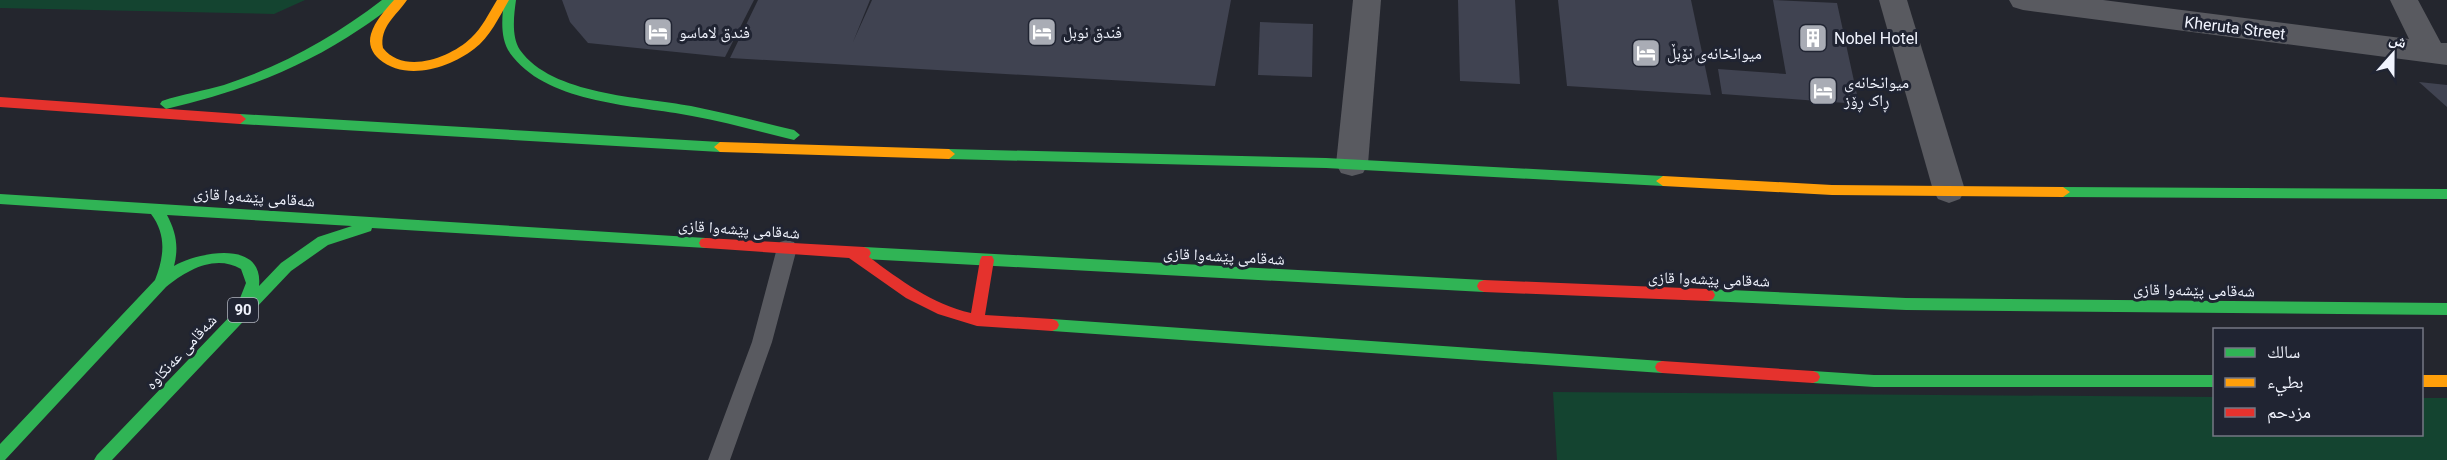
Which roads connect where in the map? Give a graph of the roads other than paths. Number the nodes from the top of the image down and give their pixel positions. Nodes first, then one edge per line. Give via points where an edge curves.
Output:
1 (390, 0) edge
2 (401, 0) edge
3 (503, 0) edge
4 (510, 0) edge
5 (1367, 0) edge
6 (1893, 0) edge
7 (2023, 0) edge
8 (2403, 0) edge
9 (2108, 6) edge
10 (2439, 53) edge
11 (0, 102) edge
12 (125, 110) junction
13 (863, 151) junction
14 (1353, 164) junction
15 (1949, 190) junction
16 (2447, 194) edge
17 (0, 199) edge
18 (154, 207) junction
19 (419, 224) junction
20 (787, 248) junction
21 (852, 252) junction
22 (987, 260) junction
23 (161, 283) junction
24 (2447, 309) edge
25 (237, 316) junction
26 (977, 320) junction
27 (2213, 381) edge
28 (2423, 381) edge
29 (2447, 381) edge
30 (0, 455) edge
31 (102, 460) edge
32 (719, 460) edge

1 - 12 main road via 364,24 331,44 255,79 181,101
2 - 3 main road via 379,29 376,41 383,57 395,64 412,66 440,62 466,49 479,37
4 - 13 main road via 506,23 513,46 528,66 552,81 582,91
5 - 14 street
6 - 15 street
7 - 9 street, Kheruta Street
8 - 10 street
9 - 10 street, Kheruta Street
11 - 12 main road
12 - 13 main road via 730,148
13 - 14 main road
14 - 15 main road via 1832,190
15 - 16 main road
17 - 18 main road, شەقامی پێشەوا قازی
18 - 19 main road, شەقامی پێشەوا قازی
18 - 23 main road via 171,232 172,249
19 - 20 main road, شەقامی پێشەوا قازی
19 - 25 main road, شەقامی عەنکاوە / 90 via 362,227 314,246 286,267
20 - 21 main road, شەقامی پێشەوا قازی
20 - 32 lane via 762,342
21 - 22 main road, شەقامی پێشەوا قازی
21 - 26 main road via 907,292
22 - 24 main road, شەقامی پێشەوا قازی via 1906,304
22 - 26 main road
23 - 25 main road via 178,269 198,261 234,259 247,265 254,275 255,288 249,303
23 - 30 main road
25 - 31 main road, شەقامی عەنکاوە / 90
26 - 27 main road via 1874,381
28 - 29 main road

